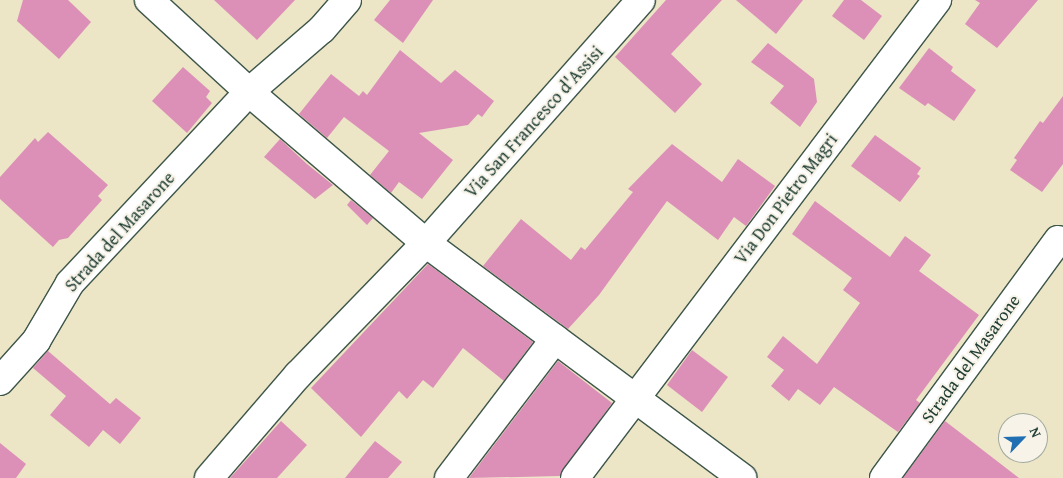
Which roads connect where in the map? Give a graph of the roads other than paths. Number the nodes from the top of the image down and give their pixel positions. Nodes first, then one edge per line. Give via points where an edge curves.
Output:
1 (149, 0) edge
2 (347, 0) edge
3 (642, 0) edge
4 (937, 0) edge
5 (249, 92) junction
6 (1058, 240) dead end
7 (426, 243) junction
8 (555, 338) junction
9 (0, 381) edge
10 (634, 399) junction
11 (209, 478) edge
12 (448, 478) edge
13 (575, 478) edge
14 (742, 478) edge
15 (884, 478) edge

1 - 5 street
2 - 5 street, Strada del Masarone via 322,29
3 - 7 street, Via San Francesco d'Assisi
4 - 10 street, Via Don Pietro Magri
5 - 7 street
5 - 9 street, Strada del Masarone via 70,283 36,341
6 - 15 street, Strada del Masarone
7 - 8 street
7 - 11 street via 298,375
8 - 10 street
8 - 12 street
10 - 13 street
10 - 14 street

